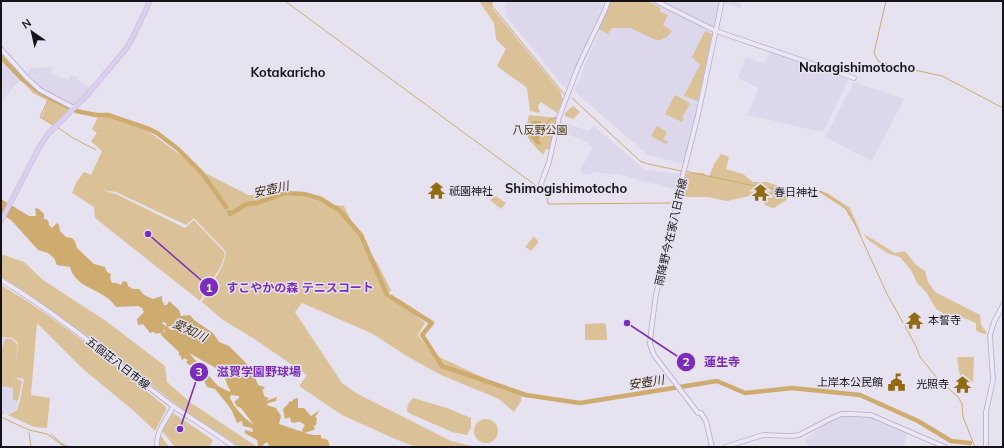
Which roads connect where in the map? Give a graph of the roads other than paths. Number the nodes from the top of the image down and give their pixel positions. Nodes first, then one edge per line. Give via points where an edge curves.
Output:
1 (150, 1) edge
2 (608, 1) edge
3 (656, 1) edge
4 (722, 1) edge
5 (716, 31) junction
6 (1, 49) edge
7 (854, 78) dead end
8 (74, 108) junction
9 (541, 184) dead end
10 (1, 221) edge
11 (1, 280) edge
12 (1003, 305) edge
13 (173, 406) junction
14 (157, 447) edge
15 (234, 447) edge
16 (712, 447) edge
17 (725, 447) edge
18 (945, 447) edge
19 (986, 447) edge

1 - 8 main road via 125,50
2 - 9 main road via 559,117 549,162
3 - 5 main road
4 - 5 main road, 雨降野今在家八日市線
5 - 7 main road
5 - 16 main road, 雨降野今在家八日市線 via 656,294 650,340 657,360 678,389 706,420
6 - 8 main road via 40,90
8 - 10 main road via 48,134
11 - 13 main road, 五個荘八日市線 via 78,332
12 - 19 main road via 990,335 993,380 986,412
13 - 14 main road via 160,429
13 - 15 main road, 五個荘八日市線
17 - 18 main road via 763,435 799,435 841,414 871,415

